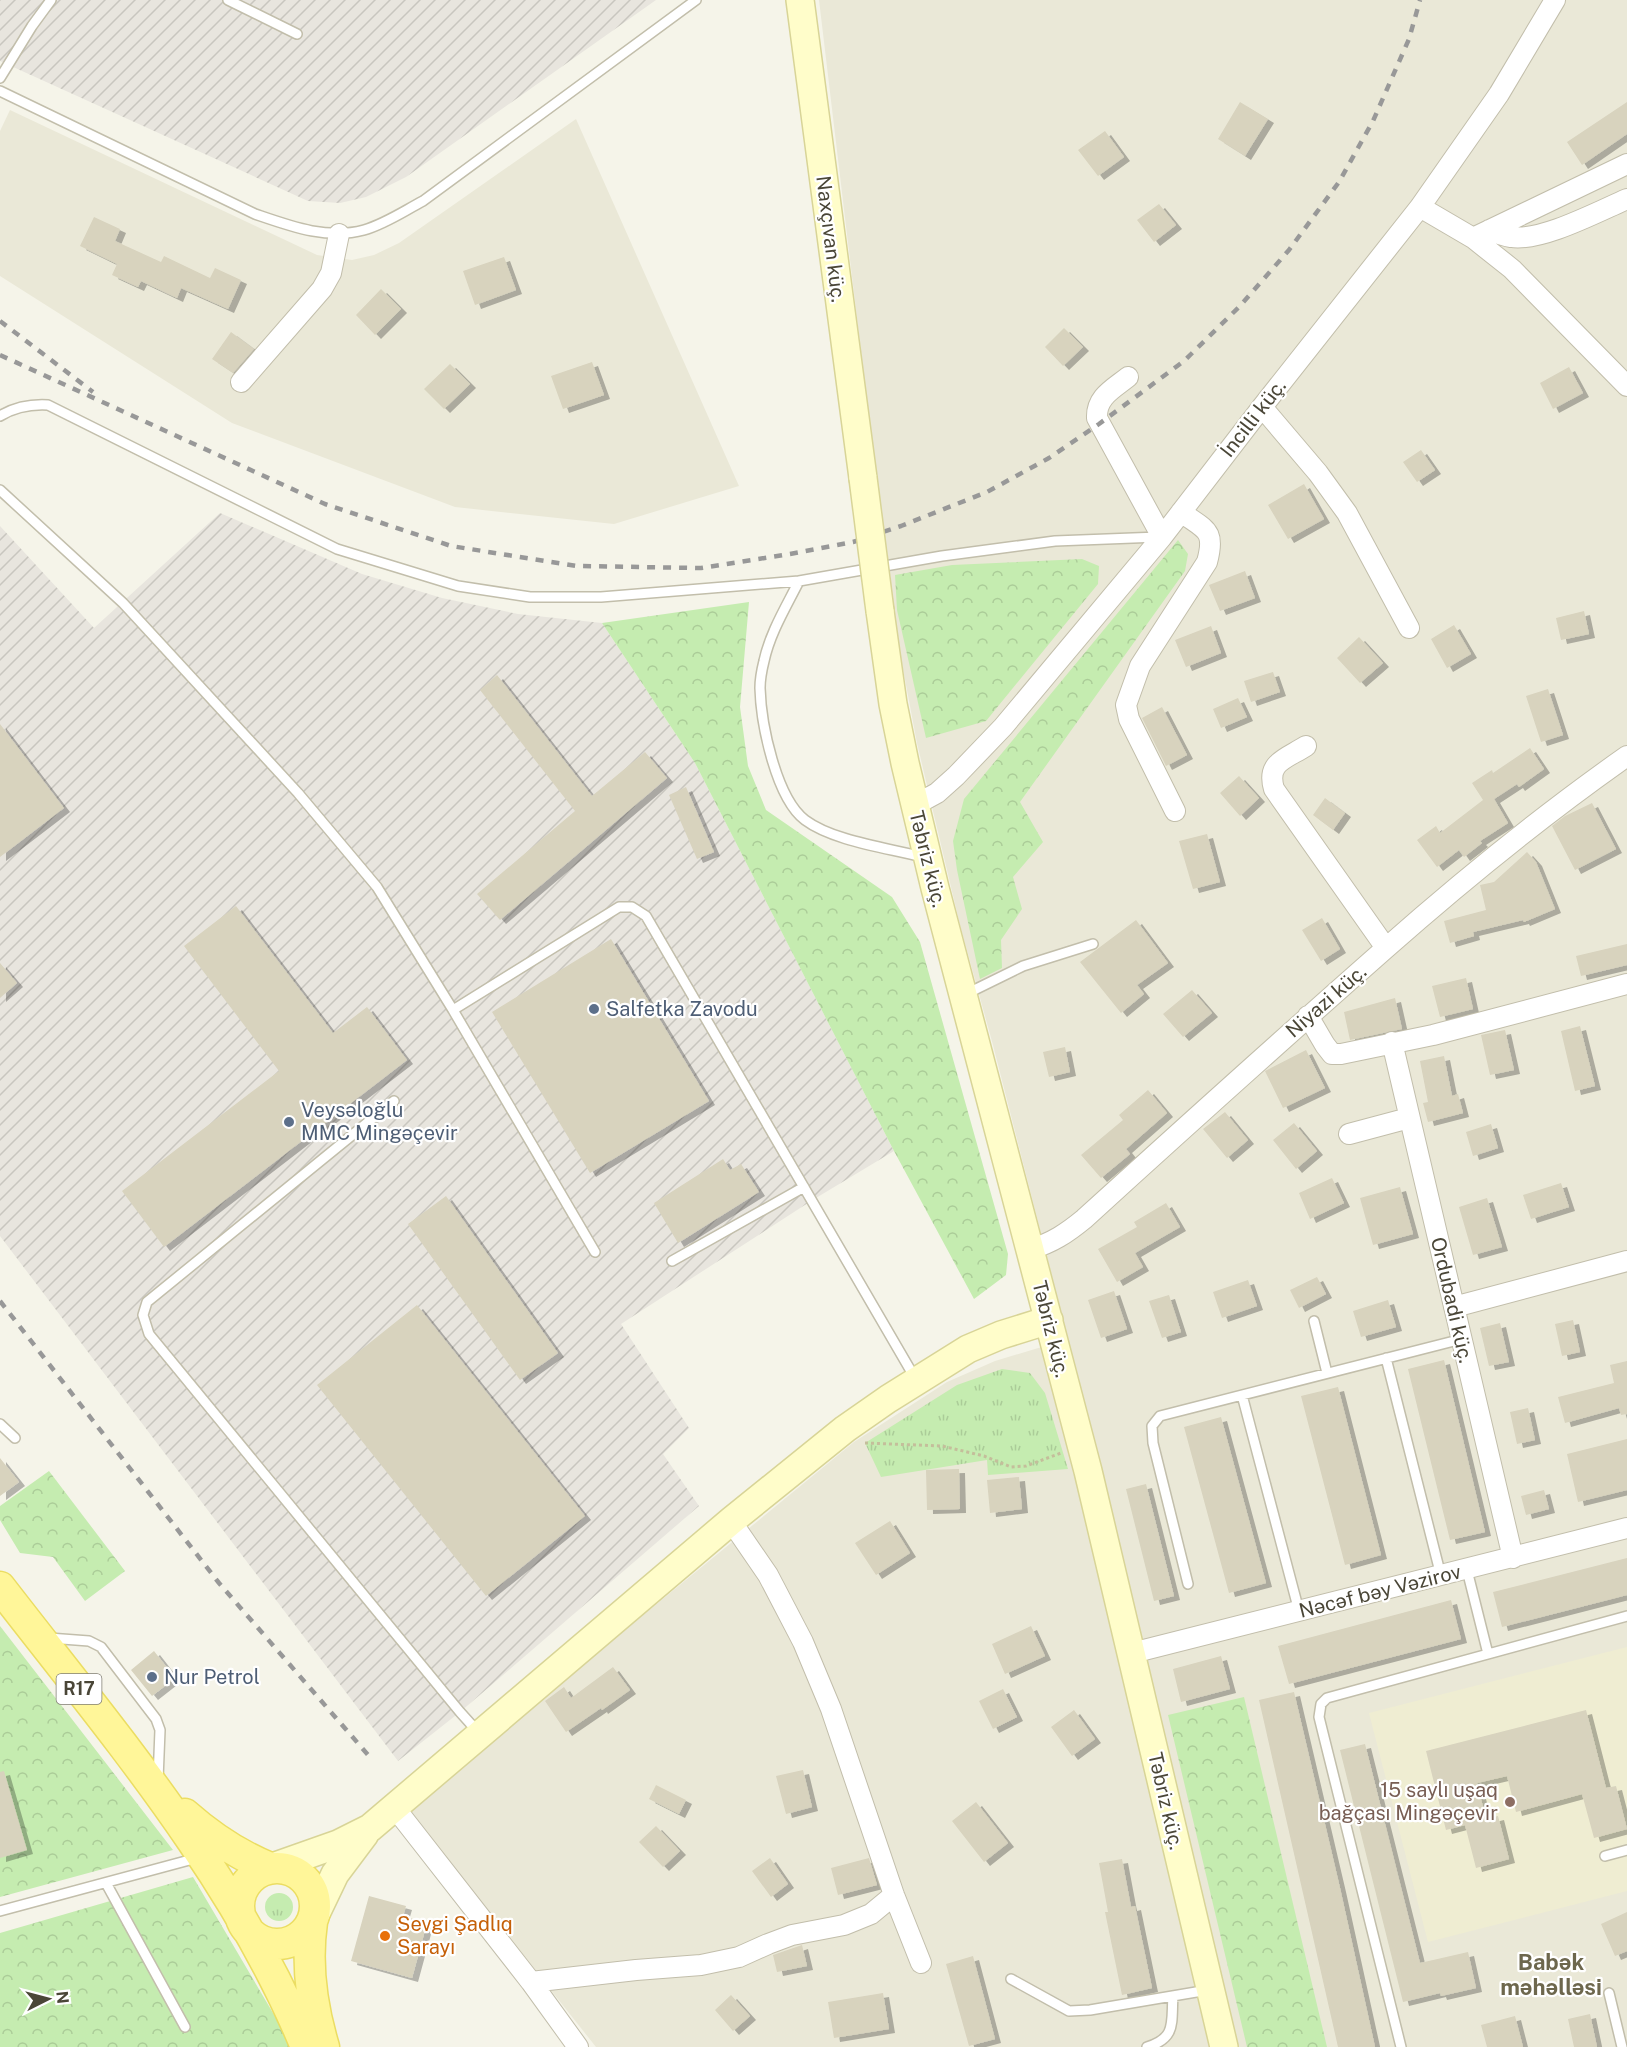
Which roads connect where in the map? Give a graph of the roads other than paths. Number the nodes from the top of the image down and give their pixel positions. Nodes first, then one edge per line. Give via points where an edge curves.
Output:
1 (51, 0) edge
2 (228, 0) edge
3 (696, 0) edge
4 (800, 0) edge
5 (1555, 0) edge
6 (297, 34) dead end
7 (0, 78) edge
8 (0, 91) edge
9 (1627, 164) edge
10 (1627, 199) edge
11 (1420, 207) junction
12 (339, 234) junction
13 (1481, 234) junction
14 (1128, 377) dead end
15 (241, 382) dead end
16 (1627, 386) edge
17 (1262, 407) junction
18 (0, 416) edge
19 (0, 490) edge
20 (1181, 512) junction
21 (1162, 537) junction
22 (799, 581) junction
23 (880, 611) joint
24 (1409, 628) dead end
25 (1306, 746) dead end
26 (1627, 756) edge
27 (915, 805) junction
28 (1175, 811) dead end
29 (928, 858) junction
30 (1093, 944) dead end
31 (1386, 948) junction
32 (1627, 984) edge
33 (963, 995) junction
34 (453, 1010) junction
35 (1308, 1016) junction
36 (1392, 1042) junction
37 (394, 1101) dead end
38 (1409, 1118) junction
39 (1349, 1134) dead end
40 (804, 1187) junction
41 (1031, 1249) junction
42 (596, 1252) dead end
43 (672, 1261) dead end
44 (1627, 1261) edge
45 (1454, 1307) junction
46 (1049, 1320) junction
47 (1314, 1320) dead end
48 (1462, 1339) junction
49 (1386, 1358) junction
50 (1327, 1373) junction
51 (916, 1380) junction
52 (1242, 1395) junction
53 (0, 1425) edge
54 (15, 1438) dead end
55 (731, 1521) junction
56 (1627, 1528) edge
57 (1513, 1558) junction
58 (1467, 1570) junction
59 (1441, 1576) junction
60 (1188, 1584) dead end
61 (0, 1587) edge
62 (1299, 1611) junction
63 (1627, 1616) edge
64 (39, 1638) junction
65 (1132, 1653) junction
66 (1488, 1654) junction
67 (480, 1733) junction
68 (157, 1791) junction
69 (395, 1808) junction
70 (370, 1828) junction
71 (1627, 1850) edge
72 (1605, 1856) dead end
73 (202, 1857) junction
74 (270, 1868) junction
75 (106, 1883) junction
76 (894, 1895) junction
77 (0, 1911) edge
78 (312, 1922) junction
79 (244, 1925) junction
80 (921, 1963) dead end
81 (1011, 1979) dead end
82 (531, 1982) junction
83 (1210, 1989) junction
84 (1609, 1993) dead end
85 (1173, 1996) junction
86 (185, 2027) dead end
87 (306, 2047) edge
88 (324, 2047) edge
89 (578, 2047) edge
90 (1147, 2047) edge
91 (1224, 2047) edge
92 (1401, 2047) edge
93 (1622, 2047) edge

1 - 7 lane
2 - 6 lane
3 - 12 lane via 423,201 365,230
4 - 23 main road, Naxçıvan küç., bridge
5 - 11 street, İncilli küç. via 1499,94
8 - 12 lane via 255,214 297,228
9 - 13 street
10 - 13 street via 1532,237
11 - 13 street
11 - 17 street, İncilli küç.
12 - 15 street via 332,273 322,289
13 - 16 street
14 - 21 street via 1100,401 1097,418
17 - 20 street, İncilli küç.
17 - 24 street via 1347,513
18 - 22 lane via 32,404 48,405 337,549 458,586 530,597 601,597
19 - 34 lane via 123,603 298,793 377,887
20 - 21 street, İncilli küç.
20 - 28 street via 1208,533 1212,544 1207,562 1140,666 1126,705
21 - 22 lane via 1055,541
21 - 27 street, İncilli küç. via 1003,727 938,793
22 - 29 lane via 764,659 760,687 774,767 786,798 803,819 827,833
23 - 27 main road, Təbriz küç. via 893,704
25 - 31 street via 1275,766 1271,776 1274,789
26 - 31 street, Niyazi küç. via 1484,865
27 - 29 main road, Təbriz küç.
29 - 33 main road, Təbriz küç.
30 - 33 lane via 1023,966
31 - 35 street, Niyazi küç.
32 - 36 street
33 - 41 main road, Təbriz küç.
34 - 40 lane via 619,907 632,907 646,916
34 - 42 lane
35 - 36 street via 1332,1054
35 - 41 street, Niyazi küç. via 1084,1219 1066,1234
36 - 38 street, Ordubadi küç.
37 - 67 lane via 147,1302 143,1315 149,1334
38 - 39 street
38 - 45 street, Ordubadi küç.
40 - 43 lane
40 - 51 lane
41 - 46 main road, Təbriz küç.
44 - 45 street
45 - 48 street, Ordubadi küç.
46 - 51 main road via 968,1349
46 - 65 main road, Təbriz küç.
47 - 50 lane
48 - 49 lane
48 - 57 street, Ordubadi küç.
49 - 50 lane
49 - 59 lane
50 - 52 lane
51 - 55 main road via 845,1429
52 - 60 lane via 1160,1416 1152,1426
52 - 62 lane
53 - 54 lane
55 - 67 main road
55 - 76 street via 768,1575 803,1642 831,1709
56 - 57 street, Nəcəf bəy Vəzirov
57 - 58 street, Nəcəf bəy Vəzirov
58 - 59 street, Nəcəf bəy Vəzirov
58 - 66 lane
59 - 62 street, Nəcəf bəy Vəzirov
61 - 64 main road, R17
62 - 65 street, Nəcəf bəy Vəzirov
63 - 66 lane
64 - 68 main road, R17
64 - 68 lane via 89,1641 101,1647 150,1710 160,1730
65 - 83 main road, Təbriz küç.
66 - 92 lane via 1327,1698 1321,1704 1319,1717
67 - 69 main road
68 - 73 main road
68 - 74 main road via 214,1838
69 - 70 main road
69 - 82 street
70 - 74 main road
70 - 78 main road via 335,1874
71 - 72 lane
73 - 75 lane
73 - 79 main road
74 - 78 main road via 293,1871 311,1887 315,1898
74 - 79 main road via 249,1880 243,1890 239,1902
75 - 77 lane
75 - 86 lane
76 - 80 street
76 - 82 street via 871,1914 792,1935 740,1957 701,1965
78 - 79 main road via 306,1932 285,1944 262,1941
78 - 88 main road via 309,1960
79 - 87 main road via 284,1997
81 - 85 lane via 1069,2011
82 - 89 street
83 - 85 lane
83 - 91 main road, Təbriz küç.
84 - 93 lane
85 - 90 lane via 1167,2037

